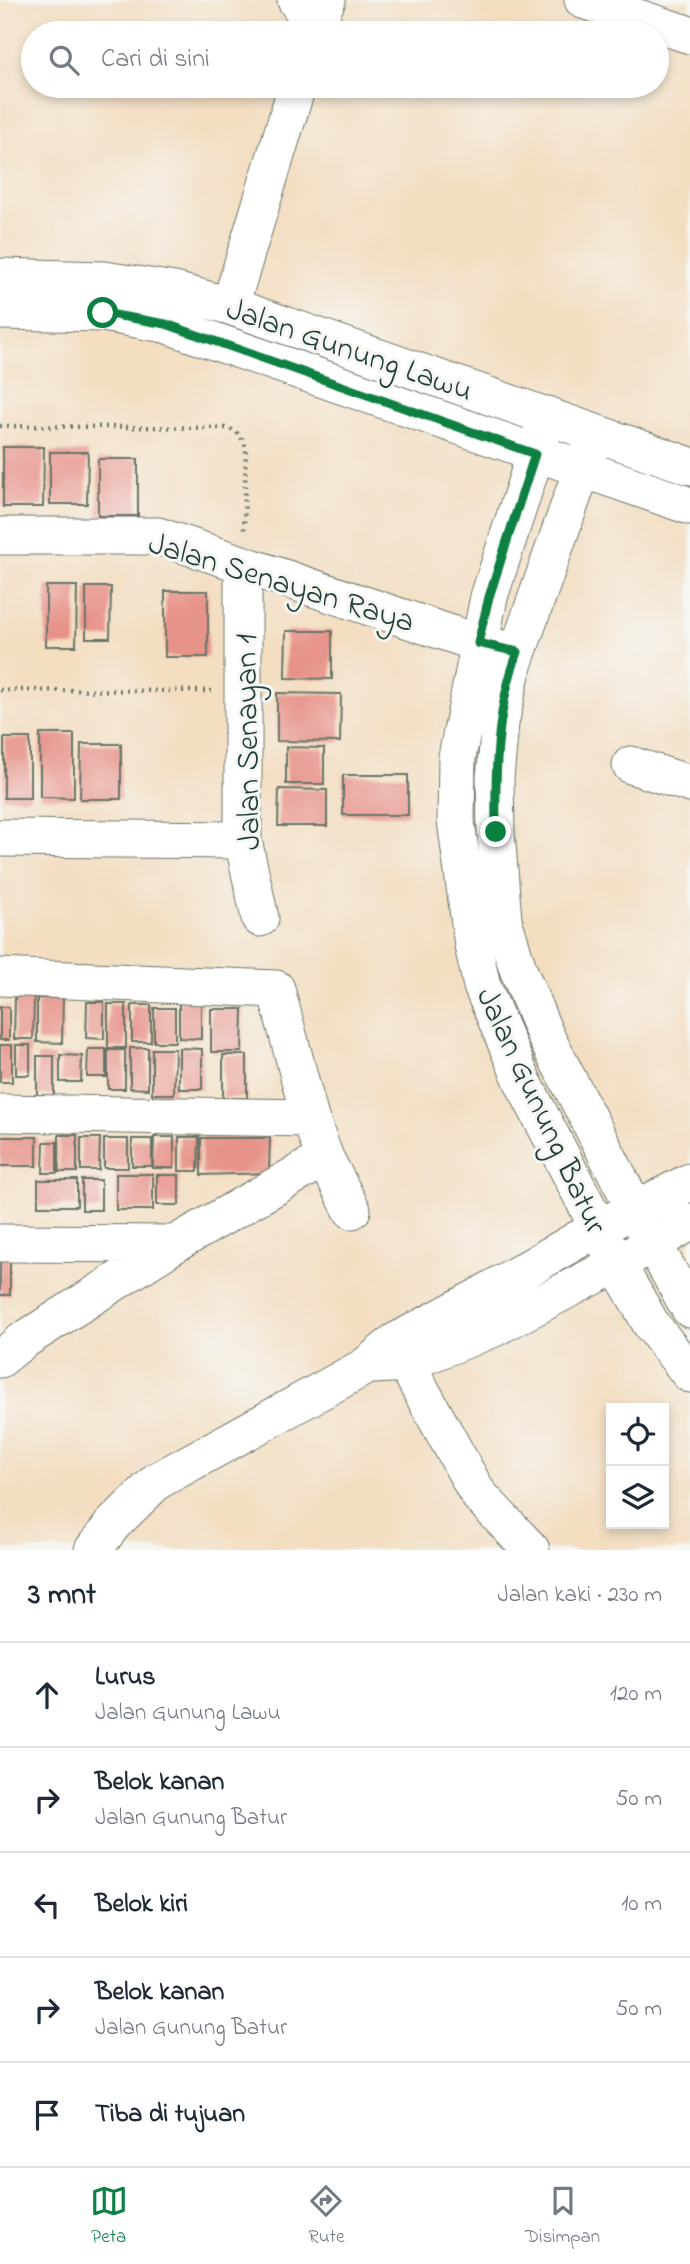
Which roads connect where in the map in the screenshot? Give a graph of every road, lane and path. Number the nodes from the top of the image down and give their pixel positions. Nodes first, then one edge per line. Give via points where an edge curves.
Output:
1 (583, 0) edge
2 (647, 21) edge
3 (669, 28) edge
4 (690, 35) edge
5 (293, 98) edge
6 (0, 277) edge
7 (230, 306) junction
8 (0, 312) edge
9 (548, 415) junction
10 (0, 426) edge
11 (595, 433) junction
12 (535, 454) junction
13 (690, 466) edge
14 (582, 470) junction
15 (690, 506) edge
16 (0, 536) edge
17 (243, 565) junction
18 (478, 643) junction
19 (518, 652) junction
20 (0, 690) edge
21 (244, 691) junction
22 (631, 765) dead end
23 (690, 784) edge
24 (0, 838) edge
25 (243, 840) junction
26 (498, 859) junction
27 (461, 860) junction
28 (260, 918) dead end
29 (0, 977) edge
30 (0, 1113) edge
31 (310, 1118) junction
32 (325, 1158) junction
33 (690, 1182) edge
34 (352, 1210) dead end
35 (636, 1210) junction
36 (690, 1222) edge
37 (598, 1228) junction
38 (0, 1243) edge
39 (176, 1244) junction
40 (653, 1244) junction
41 (617, 1265) junction
42 (690, 1309) edge
43 (401, 1353) junction
44 (0, 1359) edge
45 (690, 1374) edge
46 (93, 1550) edge
47 (531, 1550) edge

1 - 2 street
3 - 4 street
5 - 7 street
6 - 7 street, Jalan Gunung Lawu via 104,279
7 - 9 street, Jalan Gunung Lawu
8 - 12 street, Jalan Gunung Lawu via 103,313 166,324
9 - 11 street, Jalan Gunung Lawu
9 - 12 street, Jalan Gunung Batur
10 - 17 path via 229,428 247,447
11 - 13 street, Jalan Gunung Lawu
11 - 14 street, Jalan Gunung Batur
12 - 14 street, Jalan Gunung Lawu
12 - 18 street, Jalan Gunung Batur
14 - 15 street, Jalan Gunung Lawu
14 - 19 street, Jalan Gunung Batur
16 - 17 street, Jalan Senayan Raya via 159,536
17 - 18 street, Jalan Senayan Raya
17 - 21 street, Jalan Senayan 1
18 - 19 street, Jalan Senayan Raya
18 - 27 street, Jalan Gunung Batur via 457,757
19 - 26 street, Jalan Gunung Batur via 500,723 495,778
20 - 21 path
21 - 25 street, Jalan Senayan 1
22 - 23 street
24 - 25 street
25 - 28 street, Jalan Senayan 1
26 - 27 street
26 - 35 street, Jalan Gunung Batur via 503,920 522,980 545,1035
27 - 37 street, Jalan Gunung Batur via 482,986 523,1082
29 - 31 street via 276,989
30 - 31 street
31 - 32 street
32 - 34 street
32 - 39 street
33 - 35 street
35 - 37 street
35 - 40 street, Jalan Gunung Batur
36 - 40 street
37 - 41 street, Jalan Gunung Batur
37 - 43 street via 475,1299
38 - 39 street
39 - 44 street
40 - 41 street
40 - 42 street, Jalan Gunung Batur
41 - 43 street via 492,1329
41 - 45 street, Jalan Gunung Batur via 651,1324
43 - 46 street via 366,1366 157,1481
43 - 47 street via 478,1493

